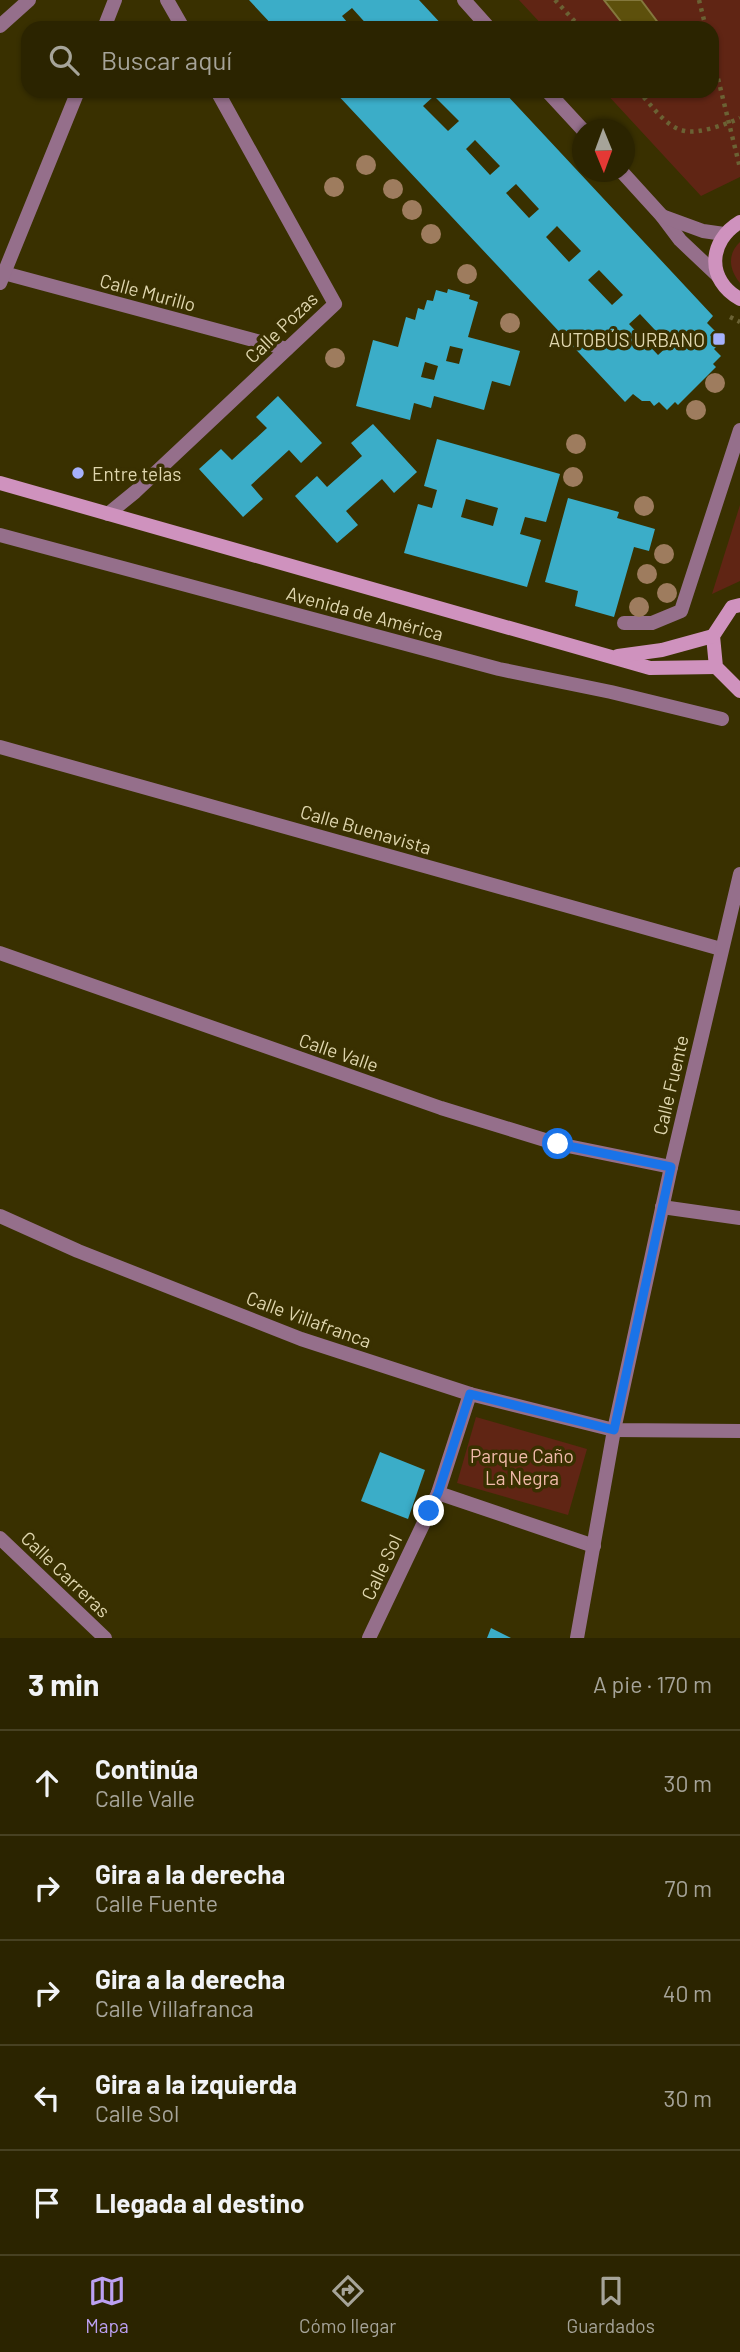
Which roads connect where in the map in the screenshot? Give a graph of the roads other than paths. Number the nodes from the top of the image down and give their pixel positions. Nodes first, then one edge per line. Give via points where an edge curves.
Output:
1 (29, 0) edge
2 (115, 0) edge
3 (167, 0) edge
4 (464, 0) edge
5 (107, 21) edge
6 (179, 21) edge
7 (483, 21) edge
8 (0, 26) edge
9 (75, 98) edge
10 (222, 98) edge
11 (553, 98) edge
12 (573, 119) edge
13 (631, 182) edge
14 (662, 215) junction
15 (740, 222) edge
16 (724, 234) junction
17 (1, 276) edge
18 (718, 276) junction
19 (740, 299) edge
20 (286, 349) junction
21 (740, 430) edge
22 (0, 483) edge
23 (108, 514) junction
24 (0, 535) edge
25 (740, 605) edge
26 (624, 623) dead end
27 (713, 635) junction
28 (612, 656) junction
29 (716, 667) junction
30 (740, 691) edge
31 (722, 719) dead end
32 (0, 747) edge
33 (740, 874) edge
34 (721, 949) junction
35 (0, 953) edge
36 (671, 1167) junction
37 (662, 1207) junction
38 (0, 1216) edge
39 (740, 1218) edge
40 (470, 1394) junction
41 (614, 1430) junction
42 (740, 1431) edge
43 (438, 1493) junction
44 (0, 1538) edge
45 (594, 1546) junction
46 (105, 1638) edge
47 (369, 1638) edge
48 (577, 1638) edge

1 - 8 street
2 - 5 street
3 - 6 street
4 - 7 street
9 - 17 street
10 - 20 street, Calle Pozas via 335,304
11 - 12 street
13 - 14 street
14 - 16 street
14 - 18 street via 680,240
15 - 16 street
16 - 18 street via 717,247
17 - 20 street, Calle Murillo
18 - 19 street
20 - 23 street, Calle Pozas
21 - 26 street via 681,611 652,623
22 - 23 street, Avenida de América
23 - 28 street, Avenida de América
24 - 31 street, Avenida de América via 499,669
25 - 27 street via 732,607
27 - 28 street via 662,650
27 - 29 street
28 - 29 street, Avenida de América via 650,668
29 - 30 street
32 - 34 street, Calle Buenavista
33 - 34 street, Calle Fuente
34 - 36 street, Calle Fuente
35 - 36 street, Calle Valle via 441,1108 558,1144
36 - 37 street, Calle Fuente
37 - 39 street
37 - 41 street, Calle Fuente
38 - 40 street, Calle Villafranca via 301,1339
40 - 41 street, Calle Villafranca
40 - 43 street, Calle Sol
41 - 42 street, Calle Villafranca
41 - 45 street, Calle Fuente
43 - 45 street
43 - 47 street, Calle Sol
44 - 46 street, Calle Carreras
45 - 48 street, Calle Fuente

